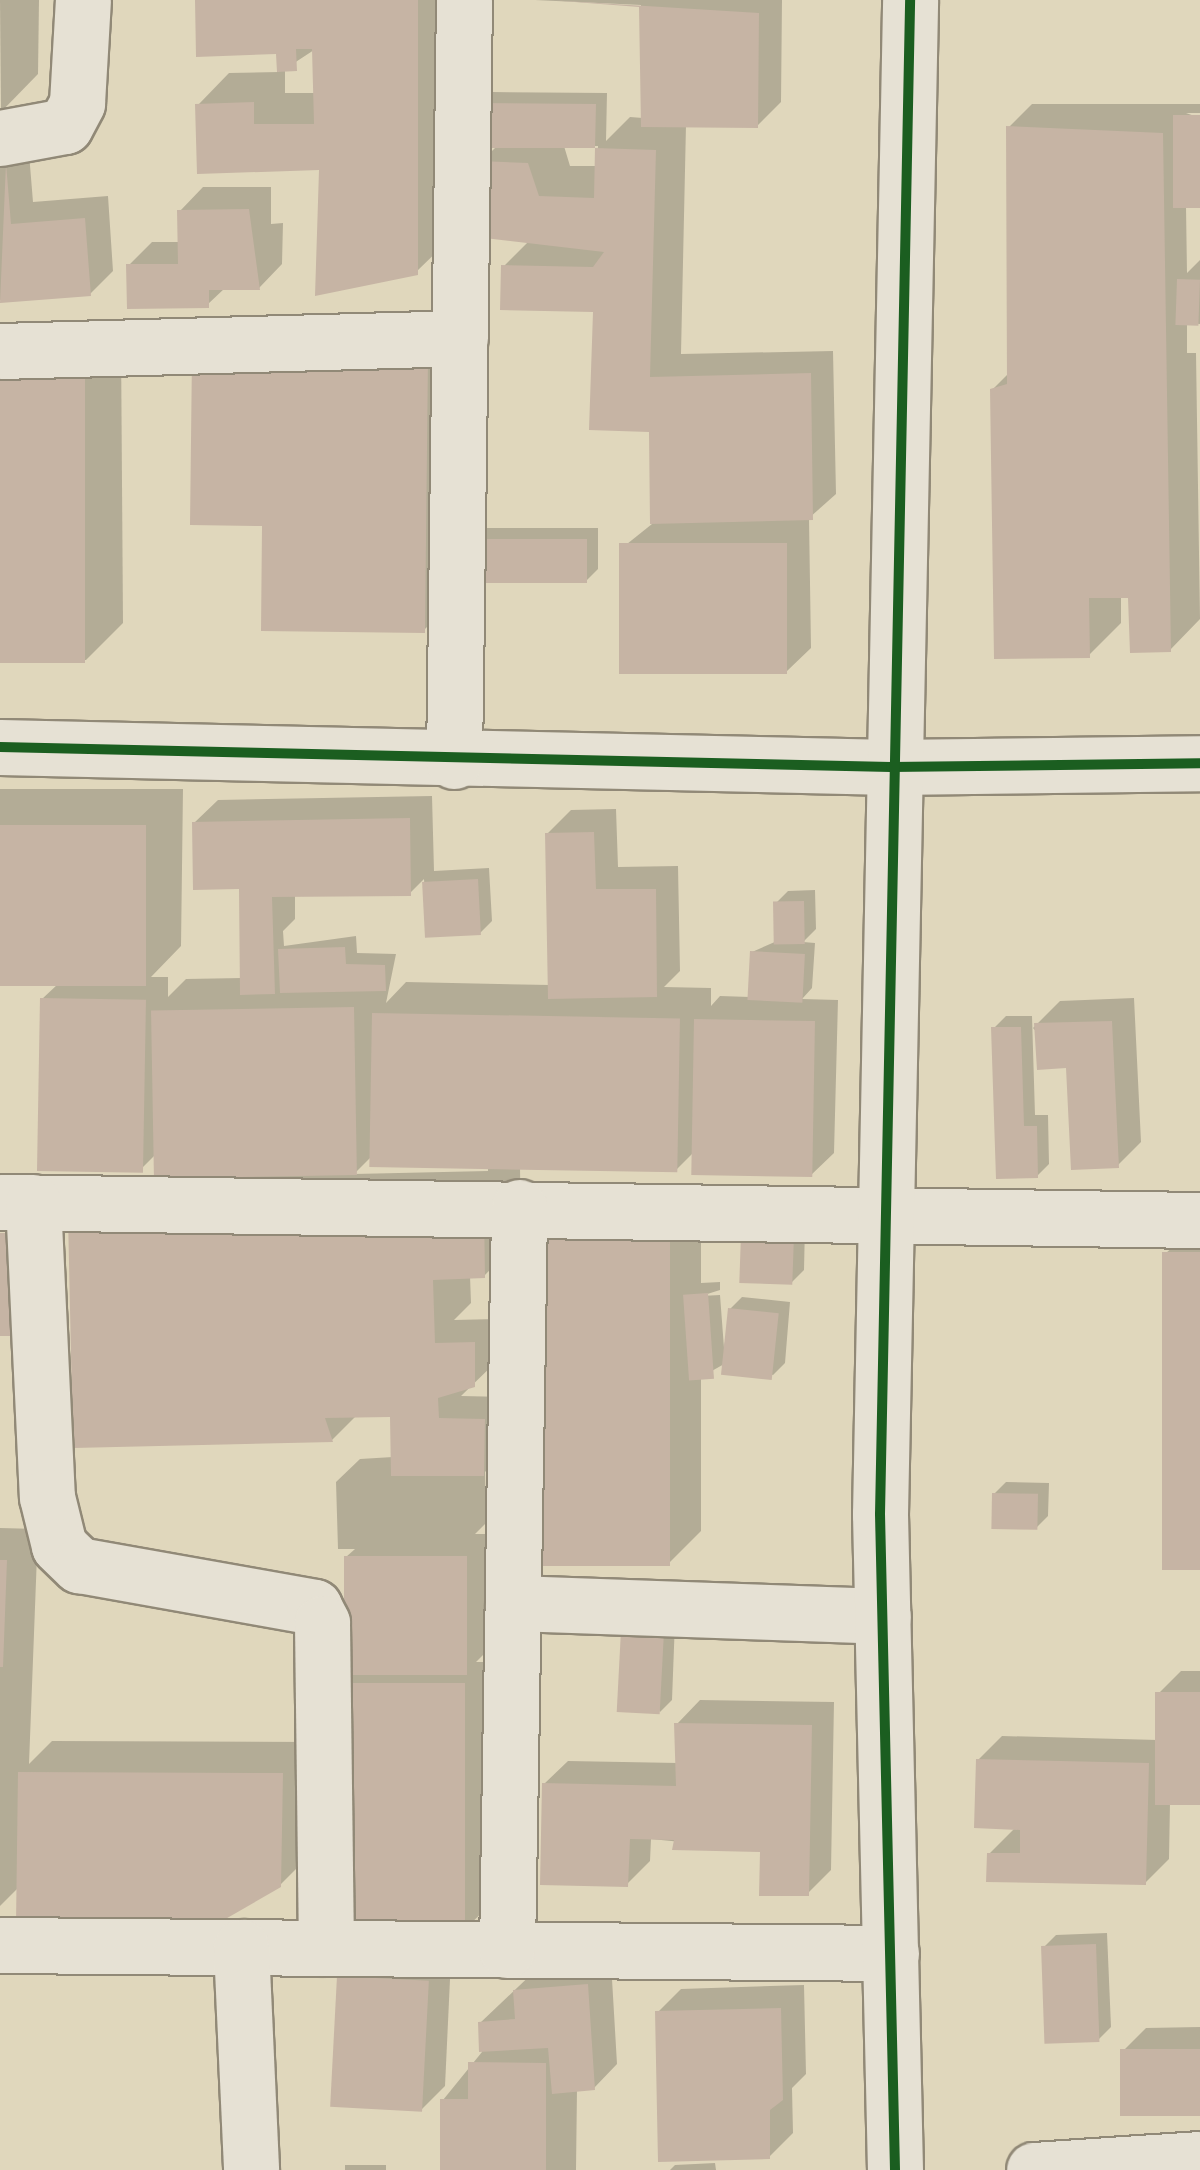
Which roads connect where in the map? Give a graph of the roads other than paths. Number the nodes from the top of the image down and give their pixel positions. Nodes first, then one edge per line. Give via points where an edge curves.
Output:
1 (83, 0) edge
2 (464, 0) edge
3 (910, 0) edge
4 (0, 138) edge
5 (460, 338) junction
6 (0, 352) edge
7 (0, 747) edge
8 (454, 761) junction
9 (1200, 763) edge
10 (891, 767) junction
11 (16, 1202) edge
12 (520, 1206) junction
13 (885, 1209) junction
14 (1200, 1220) edge
15 (512, 1603) junction
16 (884, 1616) junction
17 (0, 1945) edge
18 (241, 1948) junction
19 (326, 1948) junction
20 (508, 1950) junction
21 (891, 1953) junction
22 (1200, 2159) edge
23 (251, 2170) edge
24 (895, 2170) edge
25 (1034, 2170) edge

1 - 4 street via 76,102 65,126 42,137
2 - 5 street
3 - 10 street
5 - 6 street
5 - 8 street
7 - 8 street
8 - 10 street
9 - 10 street
10 - 13 street
11 - 12 street
11 - 19 street via 47,1498 59,1546 79,1565 314,1607 322,1623
12 - 13 street
12 - 15 street
13 - 14 street
13 - 16 street
15 - 16 street
15 - 20 street
16 - 21 street
17 - 18 street
18 - 19 street
18 - 23 street
19 - 20 street
20 - 21 street
21 - 24 street
22 - 25 street

